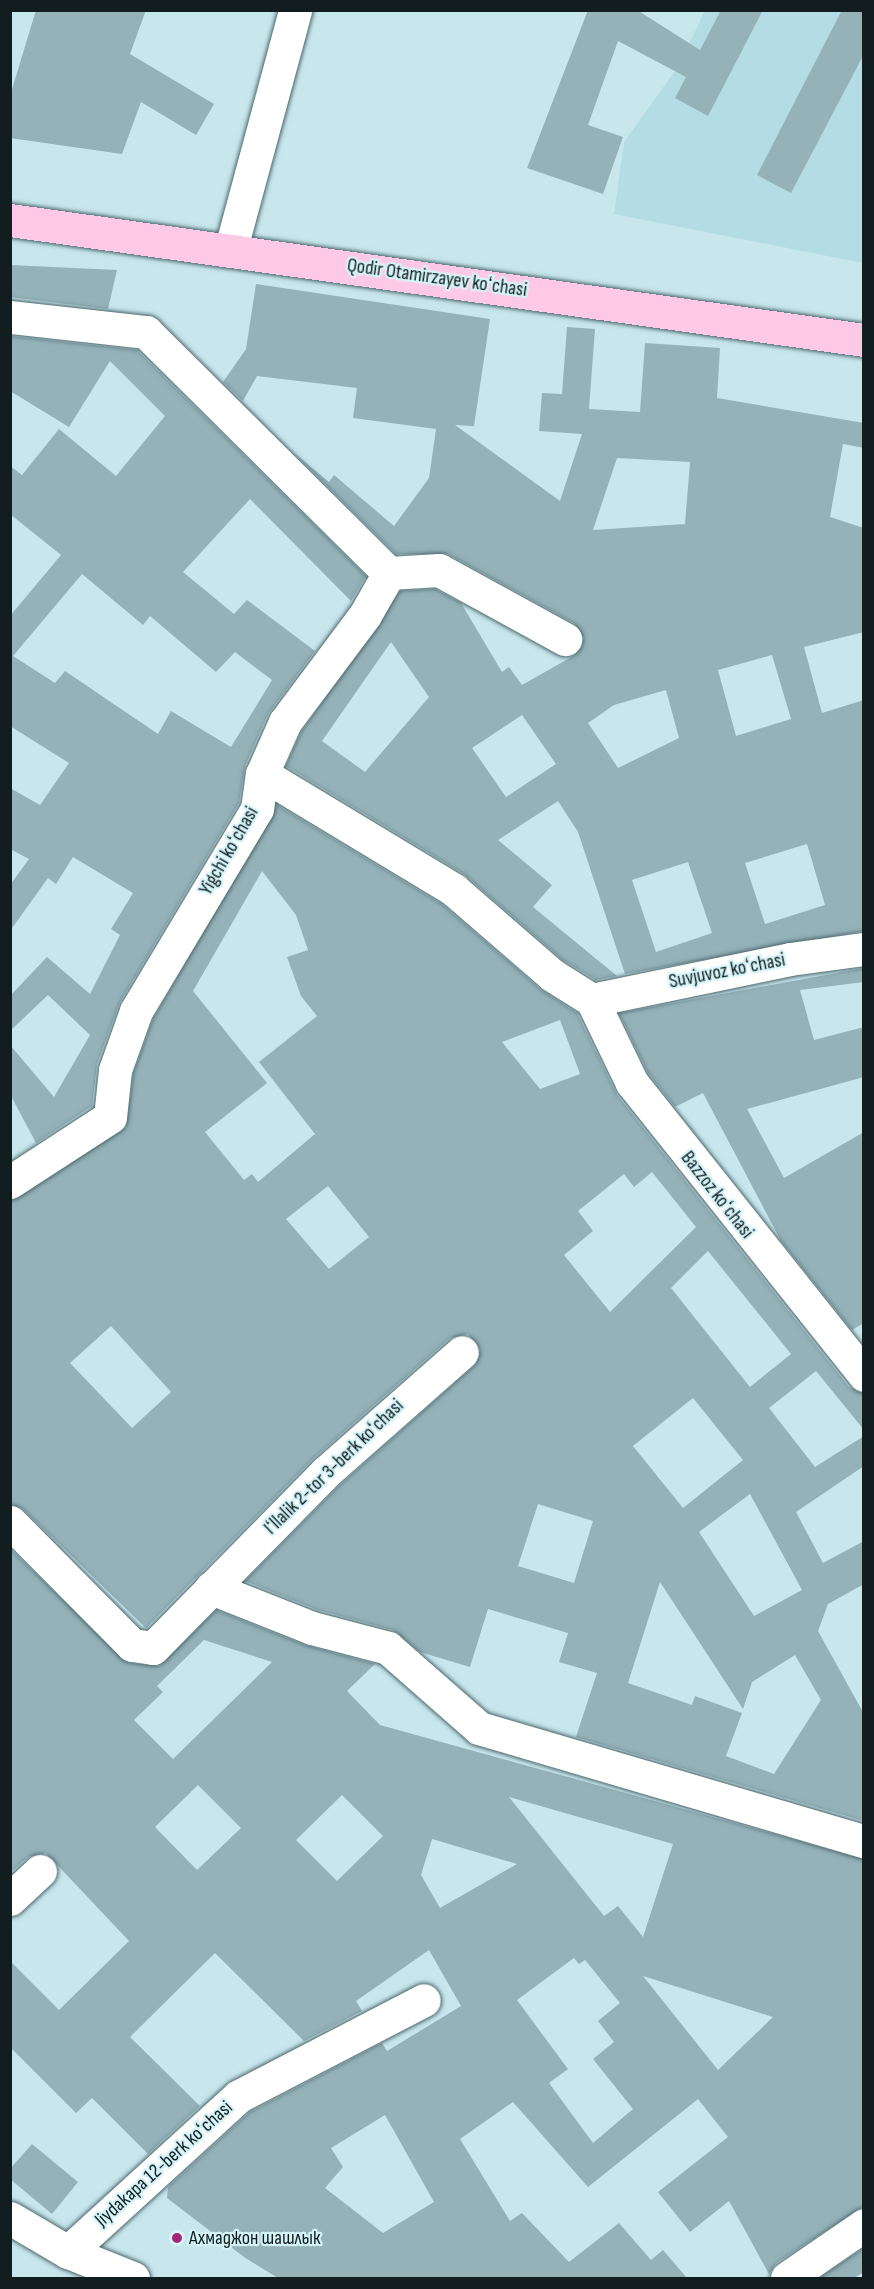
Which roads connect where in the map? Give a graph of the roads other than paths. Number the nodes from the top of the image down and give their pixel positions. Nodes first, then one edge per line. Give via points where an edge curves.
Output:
1 (295, 10) edge
2 (10, 220) edge
3 (231, 248) junction
4 (10, 317) edge
5 (864, 340) edge
6 (389, 573) junction
7 (565, 639) dead end
8 (262, 774) junction
9 (864, 949) edge
10 (592, 1000) junction
11 (10, 1182) edge
12 (462, 1352) dead end
13 (864, 1375) edge
14 (10, 1522) edge
15 (211, 1588) junction
16 (864, 1841) edge
17 (40, 1871) dead end
18 (10, 1899) edge
19 (424, 2000) dead end
20 (10, 2218) edge
21 (864, 2225) edge
22 (68, 2252) junction
23 (133, 2278) edge
24 (787, 2278) edge

1 - 3 street
2 - 3 main road, Qodir Otamirzayev koʻchasi
3 - 5 main road, Qodir Otamirzayev koʻchasi
4 - 6 street via 146,332
6 - 7 street via 439,570
6 - 8 street via 365,615 285,722
8 - 10 street via 454,890 552,975
8 - 11 street, Yigchi koʻchasi via 257,808 136,1011 115,1070 110,1118
9 - 10 street, Suvjuvoz koʻchasi via 790,958
10 - 13 street, Bazzoz koʻchasi via 632,1083
12 - 15 street, Iʻllalik 2-tor 3-berk koʻchasi via 392,1409
14 - 15 street, Iʻllalik 2-tor 3-berk koʻchasi via 142,1649 153,1648
15 - 16 street via 312,1628 388,1648 479,1728
17 - 18 street
19 - 22 street, Jiydakapa 12-berk koʻchasi via 239,2096
20 - 22 street
21 - 24 street
22 - 23 street

